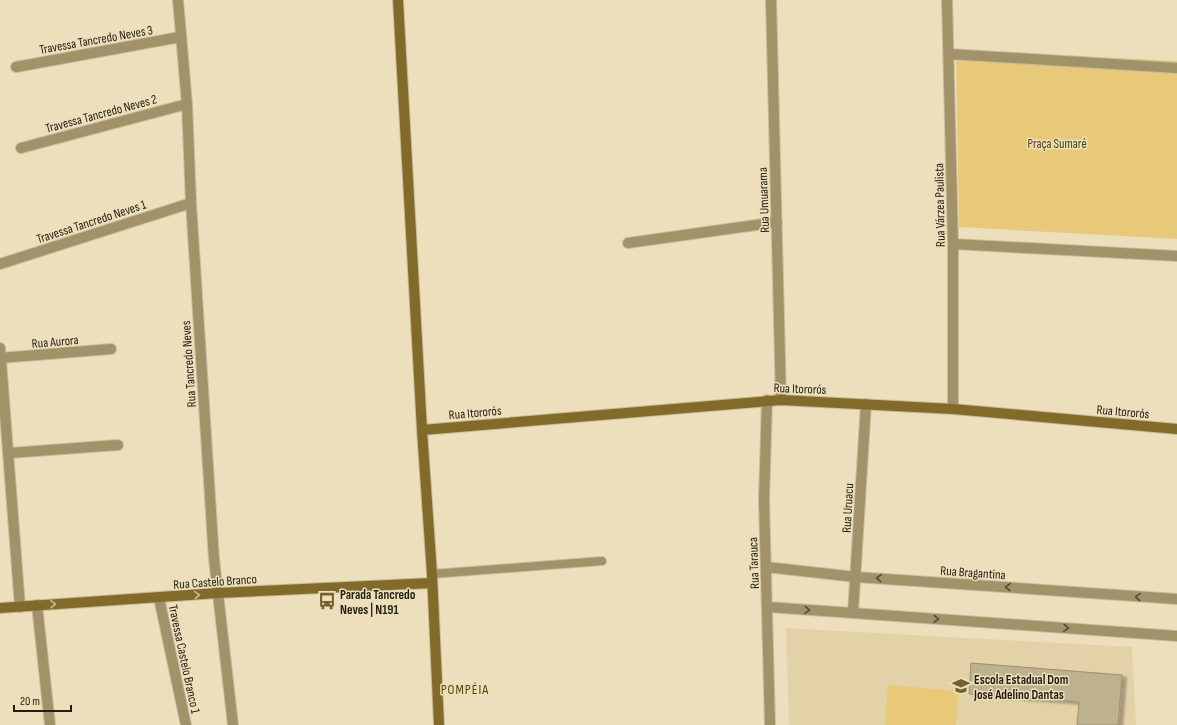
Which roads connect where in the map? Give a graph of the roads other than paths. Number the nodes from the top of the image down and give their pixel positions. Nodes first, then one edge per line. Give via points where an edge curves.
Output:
1 (178, 0) edge
2 (398, 0) edge
3 (771, 0) edge
4 (947, 0) edge
5 (180, 37) junction
6 (949, 54) junction
7 (16, 67) dead end
8 (1177, 68) edge
9 (187, 104) junction
10 (21, 148) dead end
11 (191, 203) junction
12 (777, 222) junction
13 (628, 243) dead end
14 (953, 244) junction
15 (1177, 256) edge
16 (0, 264) edge
17 (111, 349) dead end
18 (0, 355) edge
19 (767, 400) junction
20 (781, 400) junction
21 (866, 404) junction
22 (953, 409) junction
23 (1177, 429) edge
24 (422, 430) junction
25 (118, 445) dead end
26 (9, 453) junction
27 (602, 561) dead end
28 (766, 567) junction
29 (856, 577) junction
30 (432, 578) junction
31 (218, 593) junction
32 (159, 598) junction
33 (1177, 600) edge
34 (37, 606) junction
35 (20, 607) junction
36 (768, 607) junction
37 (0, 608) edge
38 (853, 613) junction
39 (1177, 636) edge
40 (50, 725) edge
41 (186, 725) edge
42 (233, 725) edge
43 (439, 725) edge
44 (770, 725) edge

1 - 5 street, Rua Tancredo Neves
2 - 24 street
3 - 12 street, Rua Umuarama
4 - 6 street, Rua Várzea Paulista
5 - 7 street, Travessa Tancredo Neves 3
5 - 9 street, Rua Tancredo Neves
6 - 8 street
6 - 14 street, Rua Várzea Paulista
9 - 10 street, Travessa Tancredo Neves 2
9 - 11 street, Rua Tancredo Neves
11 - 16 street, Travessa Tancredo Neves 1
11 - 31 street, Rua Tancredo Neves
12 - 13 street
12 - 20 street, Rua Umuarama
14 - 15 street
14 - 22 street, Rua Várzea Paulista
17 - 18 street, Rua Aurora
18 - 26 street
19 - 20 street, Rua Itororós
19 - 24 street, Rua Itororós
19 - 28 street, Rua Tarauca via 764,500
20 - 21 street, Rua Itororós
21 - 22 street, Rua Itororós
21 - 29 street, Rua Uruacu
22 - 23 street, Rua Itororós
24 - 30 street
25 - 26 street
26 - 35 street
27 - 30 lane
28 - 29 street, Rua Bragantina
28 - 36 street, Rua Tarauca
33 -> 29 street, Rua Bragantina
29 - 38 street, Rua Uruacu
30 - 31 street, Rua Castelo Branco
30 - 43 street
32 -> 31 street, Rua Castelo Branco
31 - 42 street, Rua Tancredo Neves
34 -> 32 street, Rua Castelo Branco
32 - 41 street, Travessa Castelo Branco 1
34 - 35 street, Rua Castelo Branco
34 - 40 street
35 - 37 street, Rua Castelo Branco
36 -> 38 street
36 - 44 street, Rua Tarauca
38 -> 39 street

